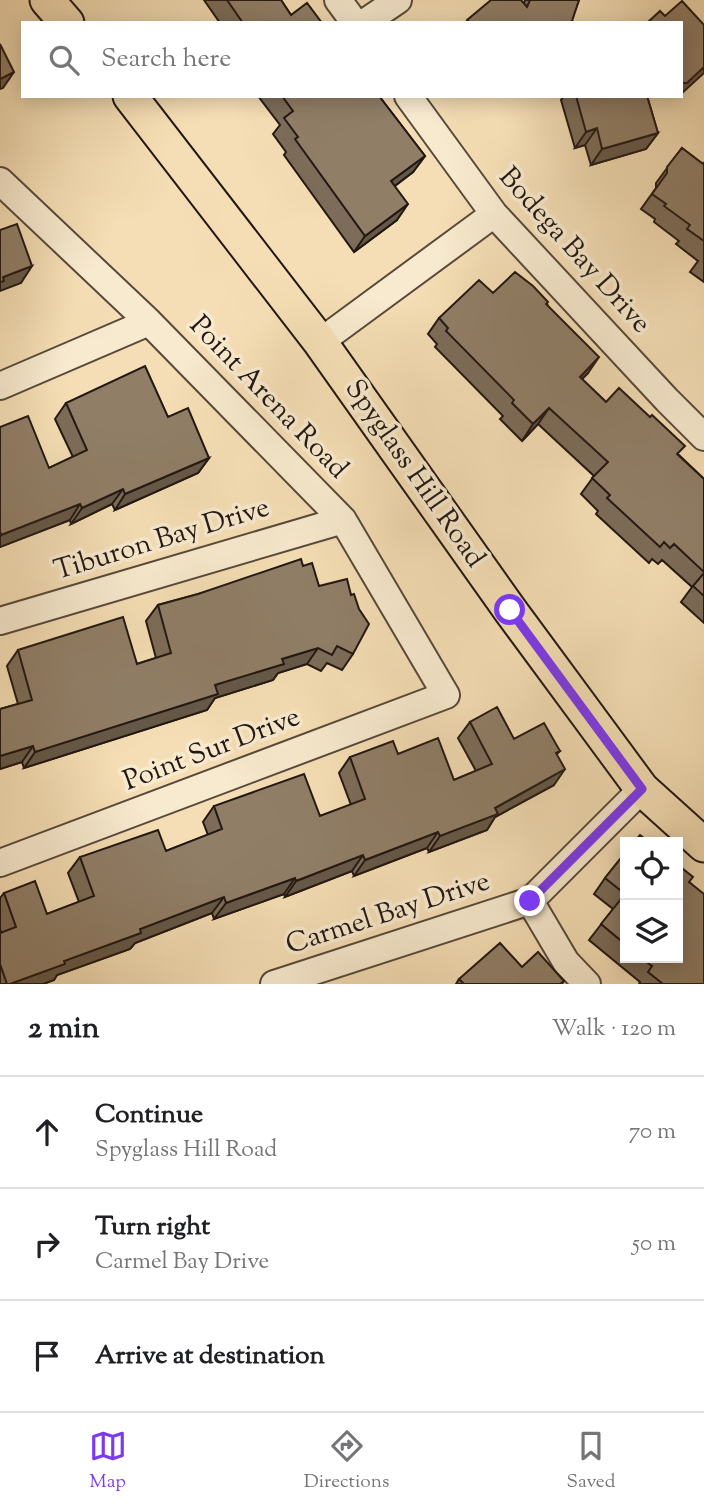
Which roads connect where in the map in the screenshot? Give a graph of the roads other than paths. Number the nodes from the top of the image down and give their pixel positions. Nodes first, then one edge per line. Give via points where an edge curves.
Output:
1 (47, 0) edge
2 (338, 0) edge
3 (398, 0) edge
4 (65, 21) edge
5 (354, 21) edge
6 (367, 21) edge
7 (132, 98) edge
8 (409, 98) edge
9 (0, 181) edge
10 (494, 214) junction
11 (149, 322) junction
12 (320, 342) junction
13 (0, 386) edge
14 (704, 437) edge
15 (343, 520) junction
16 (0, 621) edge
17 (446, 695) joint
18 (642, 789) junction
19 (704, 845) edge
20 (0, 863) edge
21 (530, 901) junction
22 (274, 984) edge
23 (587, 984) edge

1 - 4 main road
2 - 5 street
3 - 6 street
7 - 12 main road, Spyglass Hill Road
8 - 10 street, Bodega Bay Drive
9 - 11 street, Point Arena Road
10 - 12 street
10 - 14 street, Bodega Bay Drive
11 - 13 street
11 - 15 street, Point Arena Road
12 - 18 main road, Spyglass Hill Road
15 - 16 street, Tiburon Bay Drive
15 - 17 street, Point Arena Road
17 - 20 street, Point Sur Drive
18 - 19 main road, Spyglass Hill Road
18 - 21 street, Carmel Bay Drive
21 - 22 street, Carmel Bay Drive
21 - 23 street via 566,962

